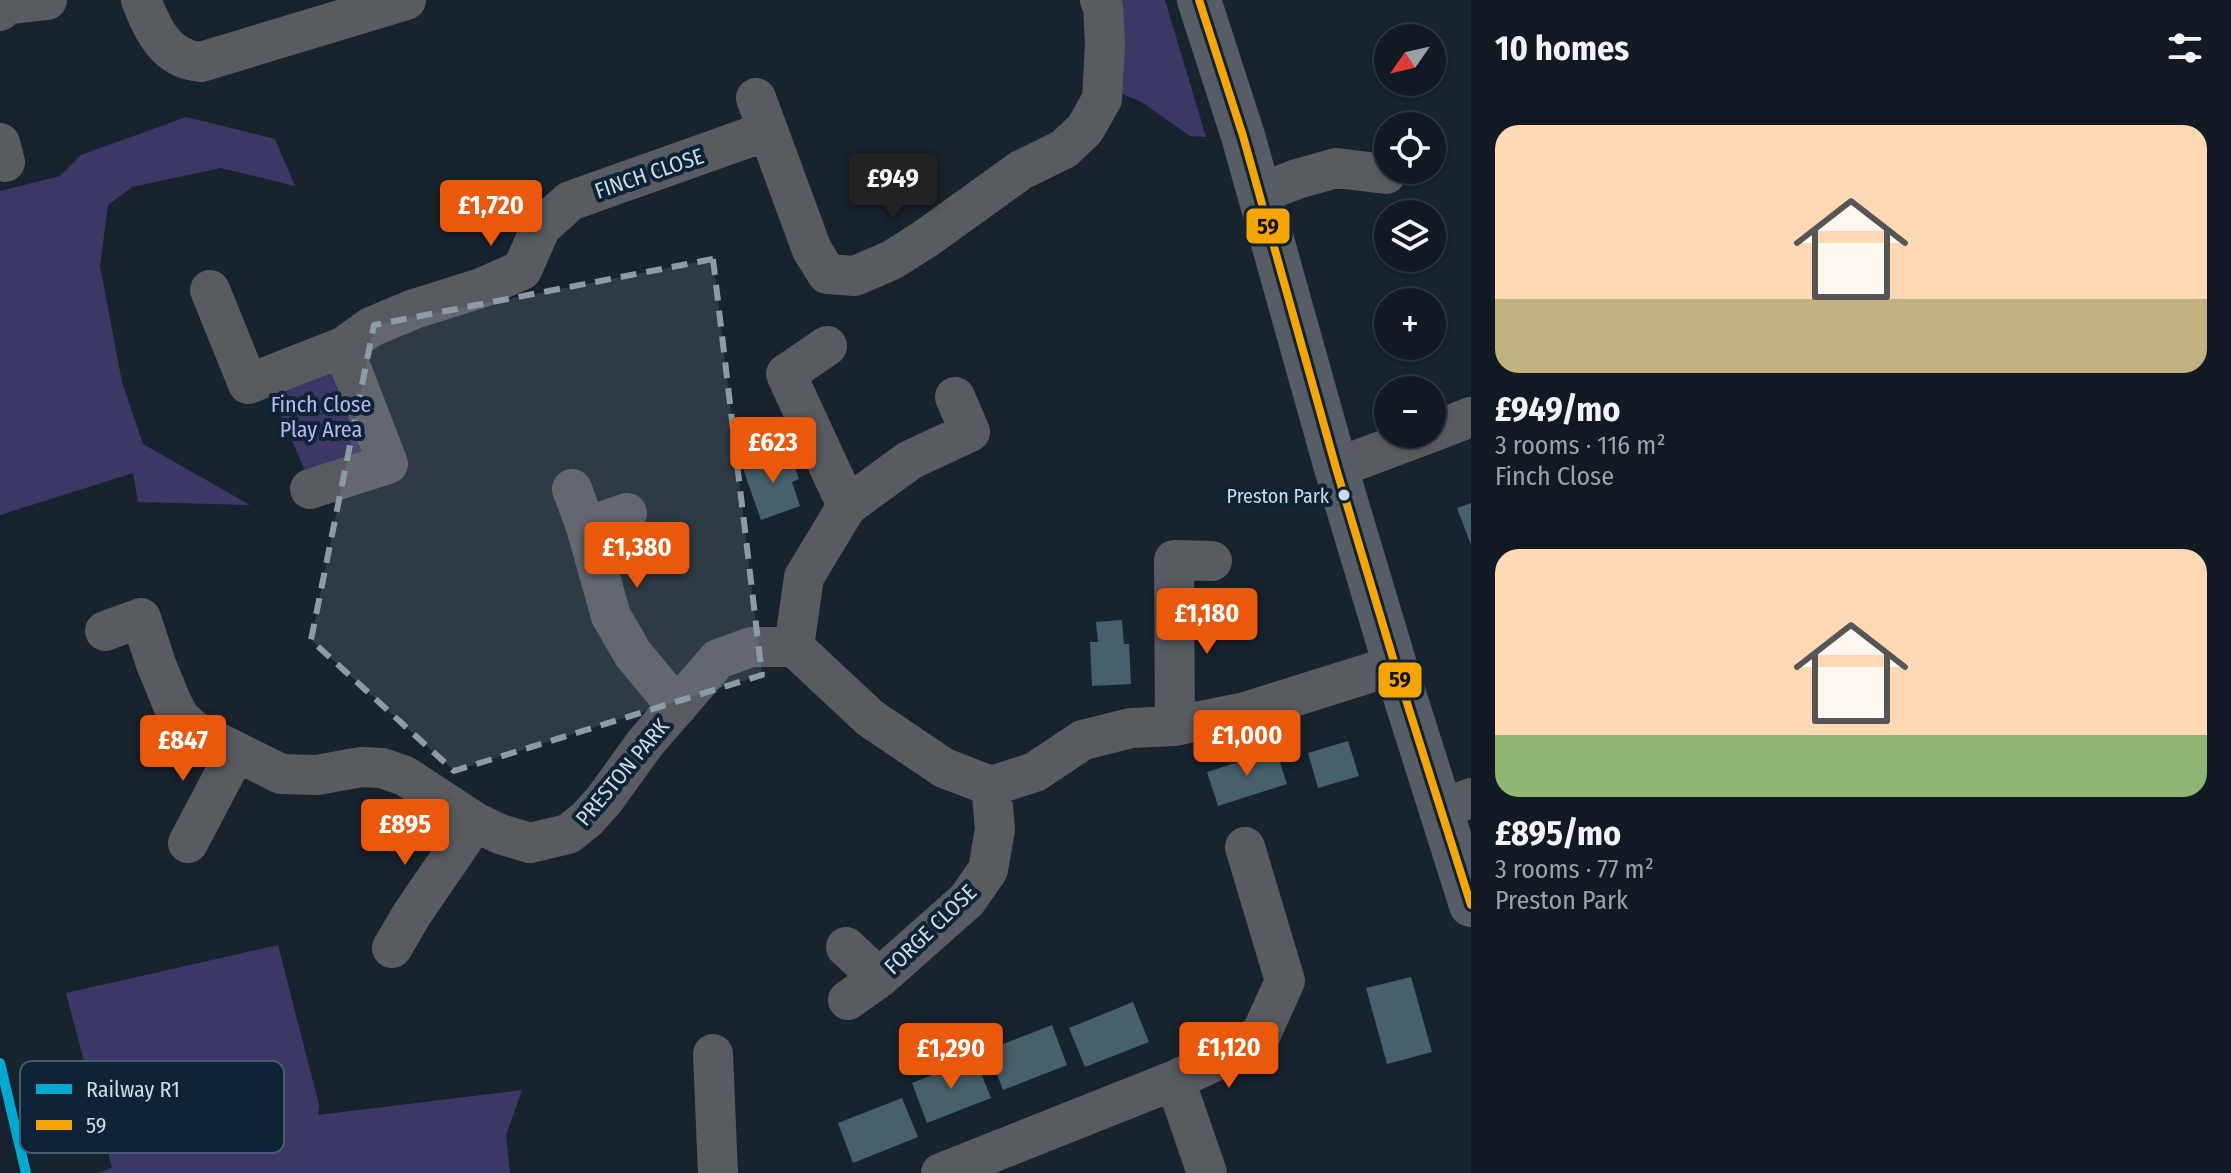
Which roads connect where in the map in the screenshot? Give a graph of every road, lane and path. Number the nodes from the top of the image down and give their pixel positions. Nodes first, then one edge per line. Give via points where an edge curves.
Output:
1 (47, 0) edge
2 (141, 0) edge
3 (1100, 0) edge
4 (1199, 0) edge
5 (395, 2) edge
6 (2, 5) edge
7 (1374, 173) edge
8 (1258, 194) junction
9 (210, 290) dead end
10 (827, 346) dead end
11 (343, 347) junction
12 (955, 397) dead end
13 (1471, 417) edge
14 (1446, 427) edge
15 (1389, 448) edge
16 (1336, 468) junction
17 (310, 489) dead end
18 (572, 489) dead end
19 (847, 506) junction
20 (627, 513) dead end
21 (586, 527) junction
22 (1212, 561) dead end
23 (105, 631) dead end
24 (794, 647) junction
25 (1395, 665) junction
26 (677, 707) junction
27 (1175, 726) junction
28 (236, 752) junction
29 (991, 786) junction
30 (1456, 804) edge
31 (475, 822) junction
32 (188, 843) dead end
33 (1245, 847) dead end
34 (1471, 905) edge
35 (846, 947) dead end
36 (392, 948) dead end
37 (713, 1054) dead end
38 (1175, 1080) junction
39 (718, 1173) edge
40 (941, 1173) edge
41 (1207, 1173) edge

1 - 6 street
2 - 5 street via 154,31 172,51 184,61 201,62
3 - 11 street, FINCH CLOSE via 1105,43 1102,99 1071,109 1021,170 958,214 887,245 855,276 827,274 812,250 761,114 570,201 541,227 522,270 371,327
4 - 8 main road
7 - 8 street via 1336,168
8 - 16 main road
9 - 11 street, FINCH CLOSE via 248,384
10 - 19 street via 786,374
11 - 17 street via 388,464
12 - 19 street via 970,432 910,460
13 - 14 street
15 - 16 street
16 - 25 main road
18 - 21 street, PRESTON PARK
19 - 24 street via 804,577
20 - 21 street
21 - 26 street, PRESTON PARK via 611,616 633,654
22 - 27 street via 1174,560
23 - 28 street, PRESTON PARK via 141,618 180,718
24 - 26 street, PRESTON PARK via 751,647 718,659
24 - 29 street via 870,718 944,768
25 - 27 street via 1245,712
25 - 30 main road
26 - 31 street, PRESTON PARK via 604,800 568,834 530,843
27 - 29 street via 1131,728 1083,740 1035,772
28 - 31 street, PRESTON PARK via 281,774 382,768 405,776
28 - 32 street
29 - 35 street, FORGE CLOSE via 995,829 988,870 967,900 864,989
30 - 34 main road
31 - 36 street via 427,923
33 - 38 street via 1275,882 1285,981 1261,1034
37 - 39 street
38 - 40 street
38 - 41 street

